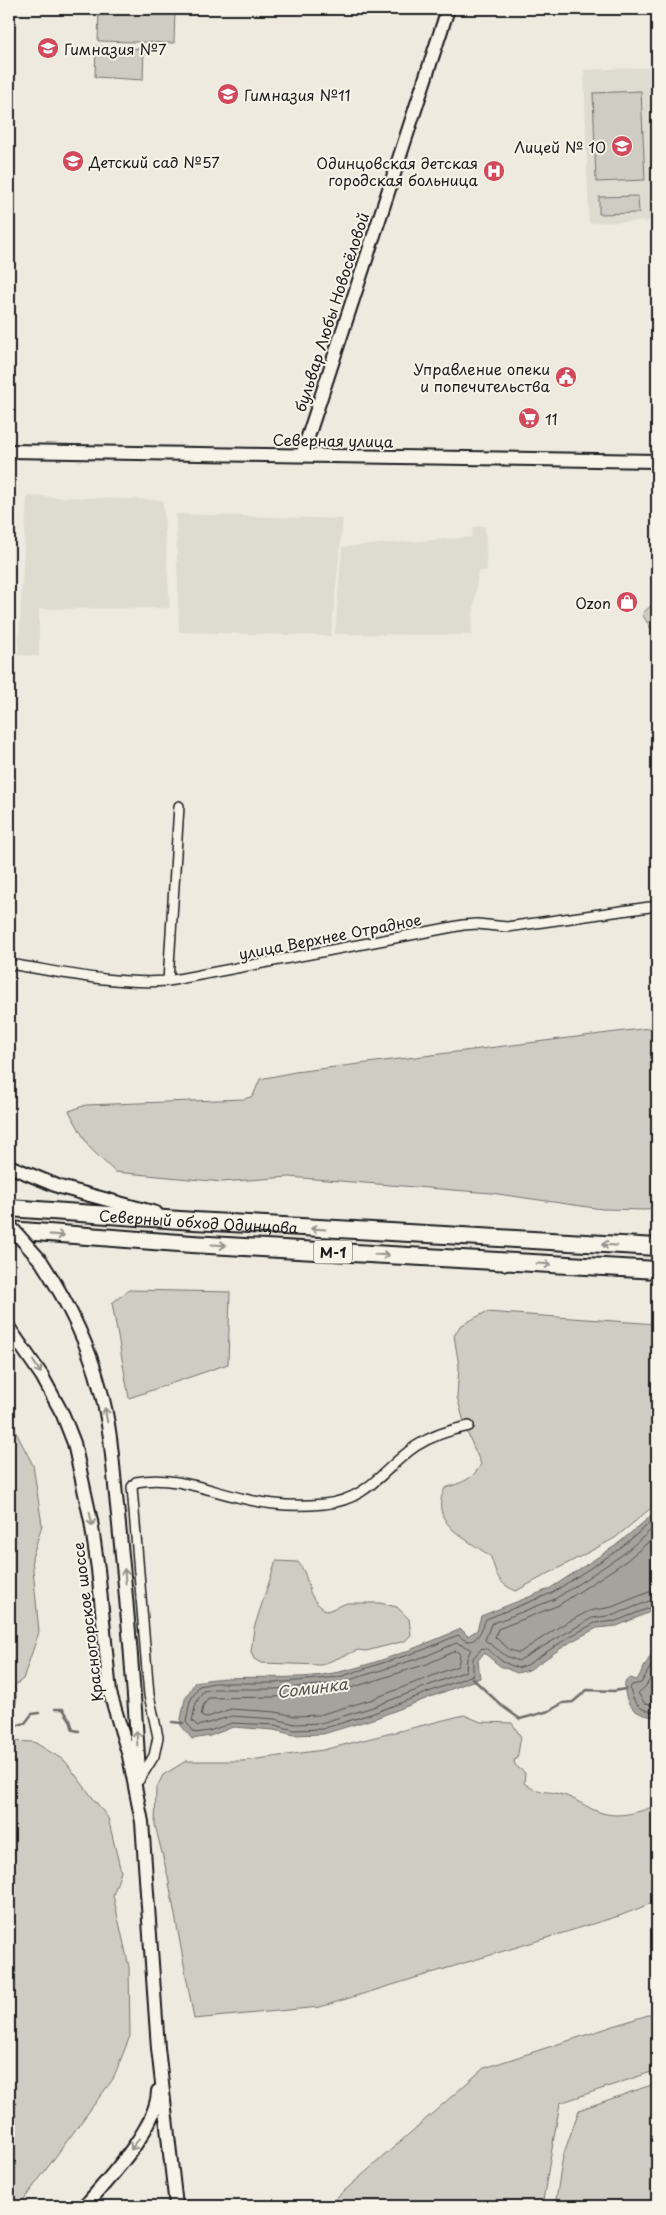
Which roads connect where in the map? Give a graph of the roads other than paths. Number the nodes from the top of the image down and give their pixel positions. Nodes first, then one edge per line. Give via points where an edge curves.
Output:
1 (448, 9) edge
2 (9, 452) edge
3 (302, 455) junction
4 (657, 461) edge
5 (179, 806) dead end
6 (657, 906) edge
7 (9, 964) edge
8 (168, 981) junction
9 (9, 1166) edge
10 (9, 1208) edge
11 (245, 1224) junction
12 (9, 1225) edge
13 (9, 1230) edge
14 (657, 1247) edge
15 (657, 1270) edge
16 (9, 1328) edge
17 (469, 1426) dead end
18 (140, 1780) junction
19 (142, 1822) junction
20 (158, 2048) junction
21 (152, 2116) junction
22 (166, 2125) junction
23 (85, 2206) edge
24 (176, 2206) edge

1 - 3 main road, бульвар Любы Новосёловой
2 - 3 main road, Северная улица
3 - 4 main road, Северная улица
5 - 8 street
6 - 8 street, улица Верхнее Отрадное via 508,927 463,925
7 - 8 street, улица Верхнее Отрадное via 115,981
9 - 11 main road via 60,1187 150,1212
10 - 11 highway, Северный обход Одинцова / М-1
14 -> 11 highway, Северный обход Одинцова / М-1
18 -> 12 main road, bridge via 124,1565 106,1410 94,1366 66,1300 41,1261
13 -> 15 highway, Северный обход Одинцова / М-1
16 -> 19 main road, Красногорское шоссе via 42,1376 74,1444 94,1537 109,1685 129,1756
17 - 18 street via 439,1432 414,1447 364,1490 346,1500 325,1504 273,1505 165,1480 136,1482 132,1487 149,1695 158,1738 154,1756
18 - 19 main road
19 - 20 main road, Красногорское шоссе
20 - 21 main road, Красногорское шоссе via 158,2100
20 - 22 main road, Красногорское шоссе
21 - 22 main road via 163,2119
21 -> 23 main road, Красногорское шоссе via 137,2142
22 - 24 main road, Красногорское шоссе

